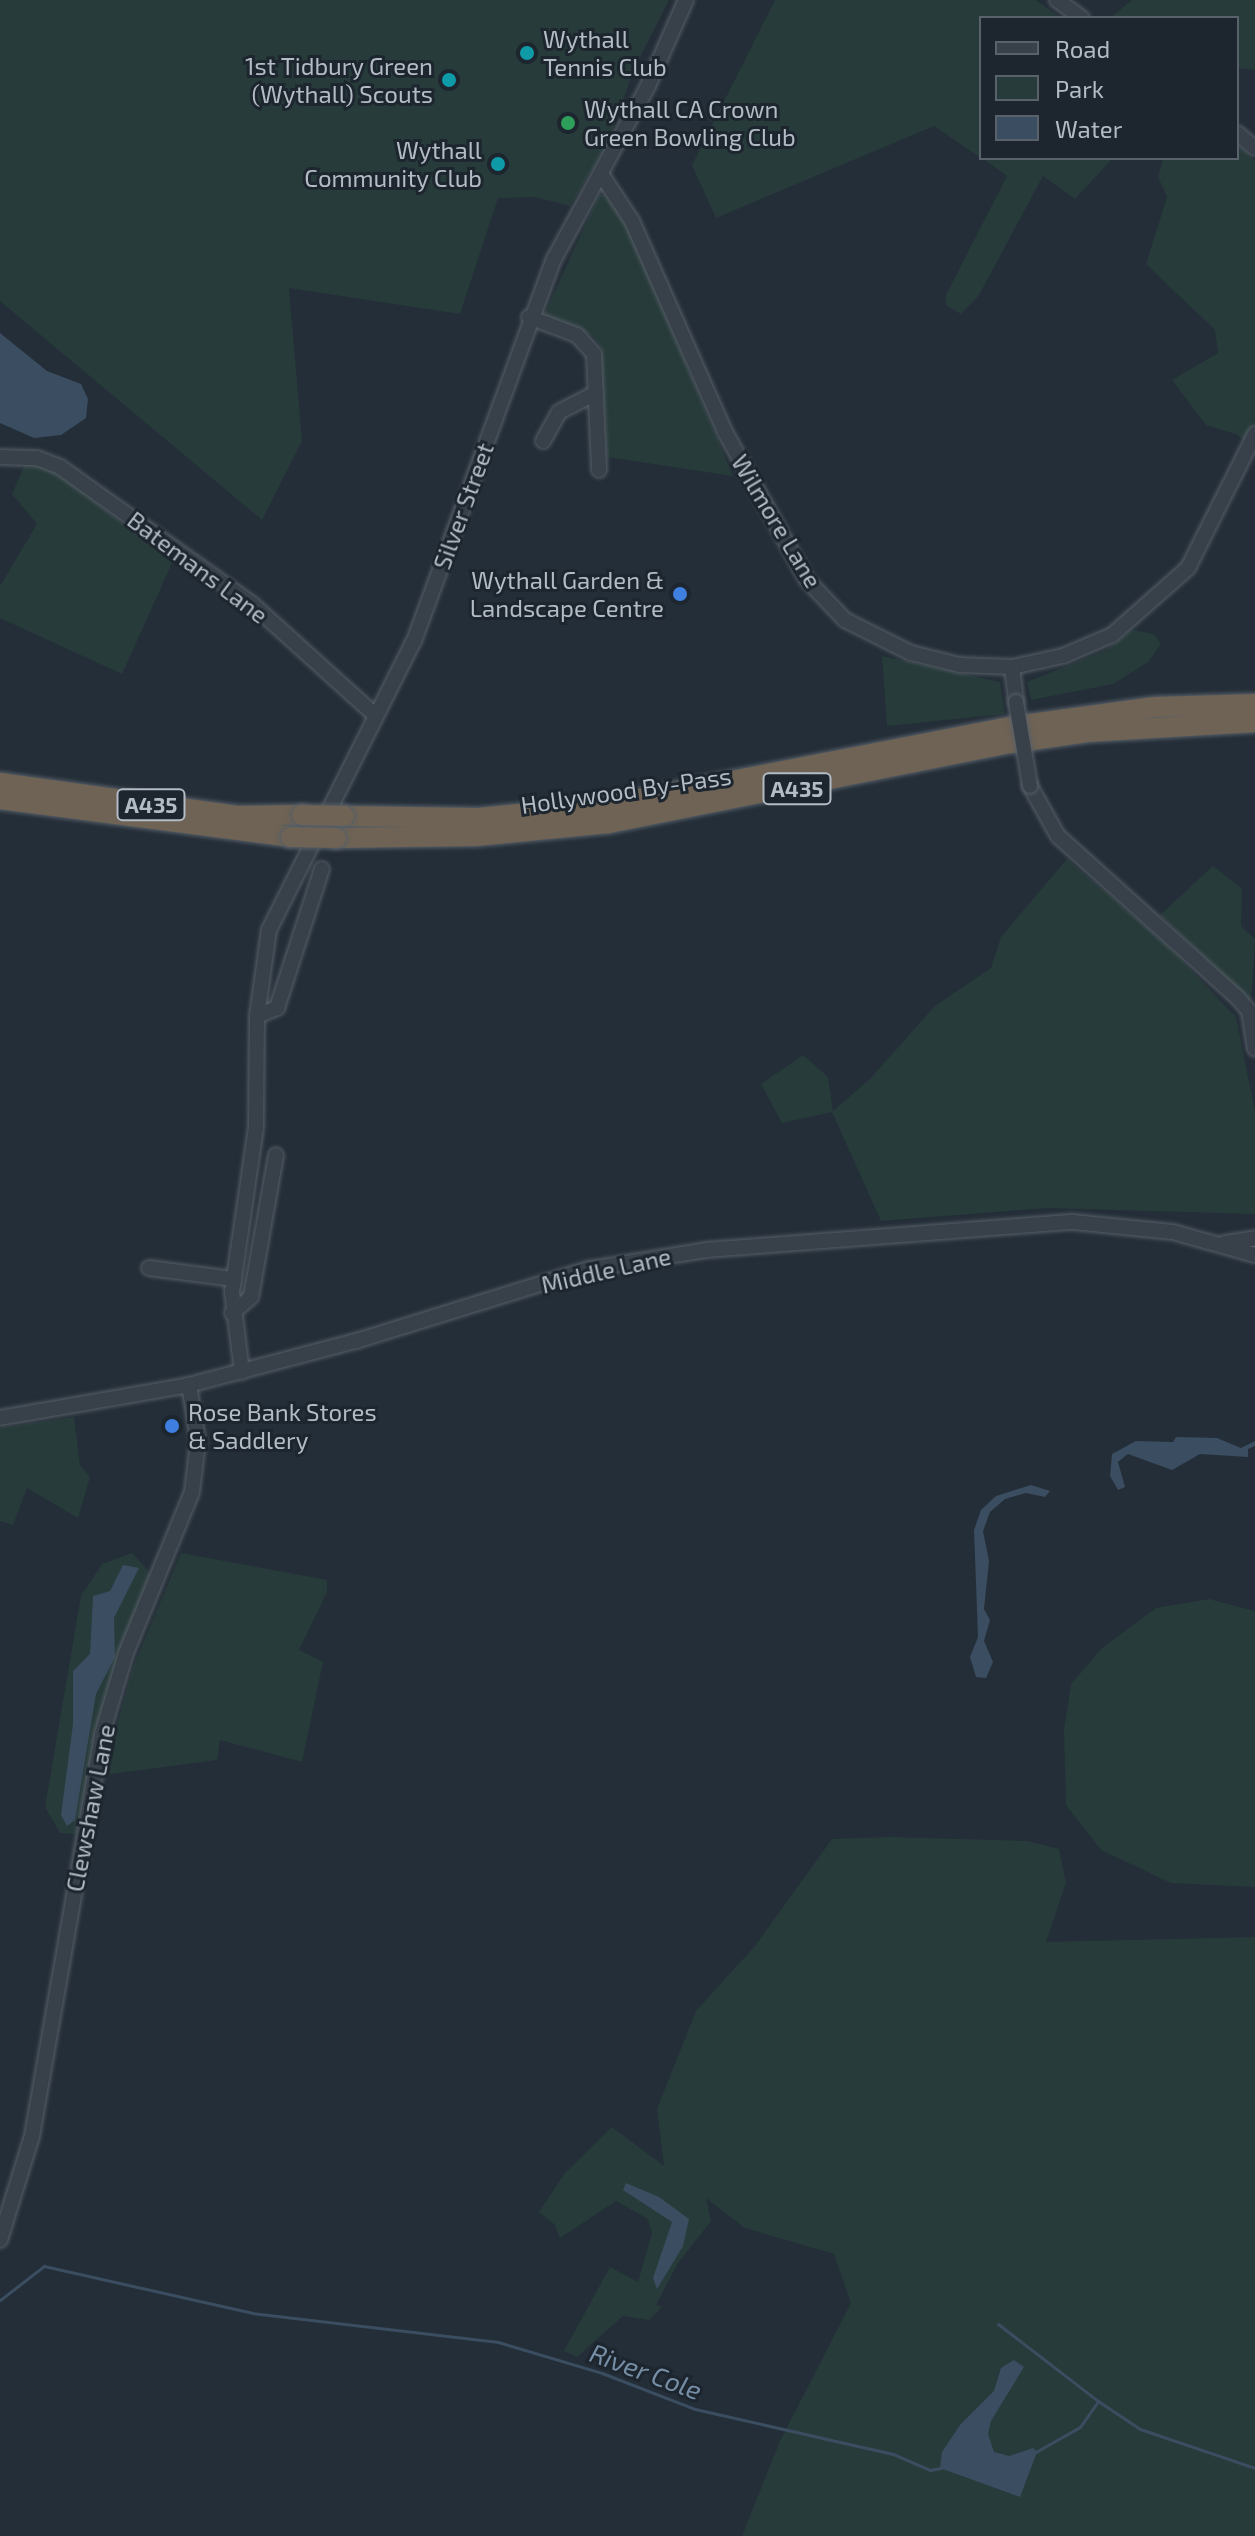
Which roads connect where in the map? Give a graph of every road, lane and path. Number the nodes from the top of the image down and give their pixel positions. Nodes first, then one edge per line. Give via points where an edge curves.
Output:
1 (686, 0) edge
2 (1057, 0) edge
3 (1079, 16) edge
4 (1239, 135) edge
5 (1255, 148) edge
6 (601, 174) junction
7 (529, 317) junction
8 (596, 393) junction
9 (1255, 434) edge
10 (543, 441) dead end
11 (0, 457) edge
12 (599, 470) dead end
13 (1012, 667) junction
14 (1255, 704) edge
15 (376, 716) junction
16 (1255, 722) edge
17 (0, 783) edge
18 (0, 799) edge
19 (322, 869) dead end
20 (257, 1016) junction
21 (1255, 1049) edge
22 (276, 1155) dead end
23 (1255, 1238) edge
24 (1225, 1243) junction
25 (1255, 1255) edge
26 (149, 1268) dead end
27 (234, 1279) junction
28 (232, 1313) junction
29 (242, 1372) junction
30 (189, 1385) junction
31 (0, 1418) edge
32 (0, 2240) edge

1 - 6 street, Silver Street
2 - 3 street
4 - 5 street
6 - 7 street, Silver Street
6 - 13 street, Wilmore Lane via 632,221 725,432 807,580 845,620 911,653 960,665
7 - 8 street via 587,341 594,354
7 - 15 street, Silver Street via 414,641
8 - 10 street via 559,412
8 - 12 street
9 - 13 street, Wilmore Lane via 1205,542 1160,598 1087,648
11 - 15 street, Batemans Lane via 37,458 60,467 252,604
13 - 21 street, bridge via 1030,786 1058,836 1237,997 1249,1011
14 - 17 highway, Hollywood By-Pass / A435, bridge via 1155,707 1058,719 609,805 479,818 238,816
15 - 20 street, Silver Street via 269,930
16 - 18 highway, Hollywood By-Pass / A435, bridge via 1011,743 609,823 475,836 291,837
19 - 20 street via 277,1008
20 - 27 street, Silver Street via 256,1127
22 - 28 street via 251,1297
23 - 24 street, Middle Lane
24 - 25 street, Middle Lane
24 - 29 street, Middle Lane via 1141,1226 1049,1223 632,1259
26 - 27 street
27 - 28 street, Silver Street
28 - 29 street, Silver Street
29 - 30 street, Middle Lane
30 - 31 street, Middle Lane
30 - 32 street, Clewshaw Lane via 198,1441 192,1492 126,1653 102,1734 32,2136

